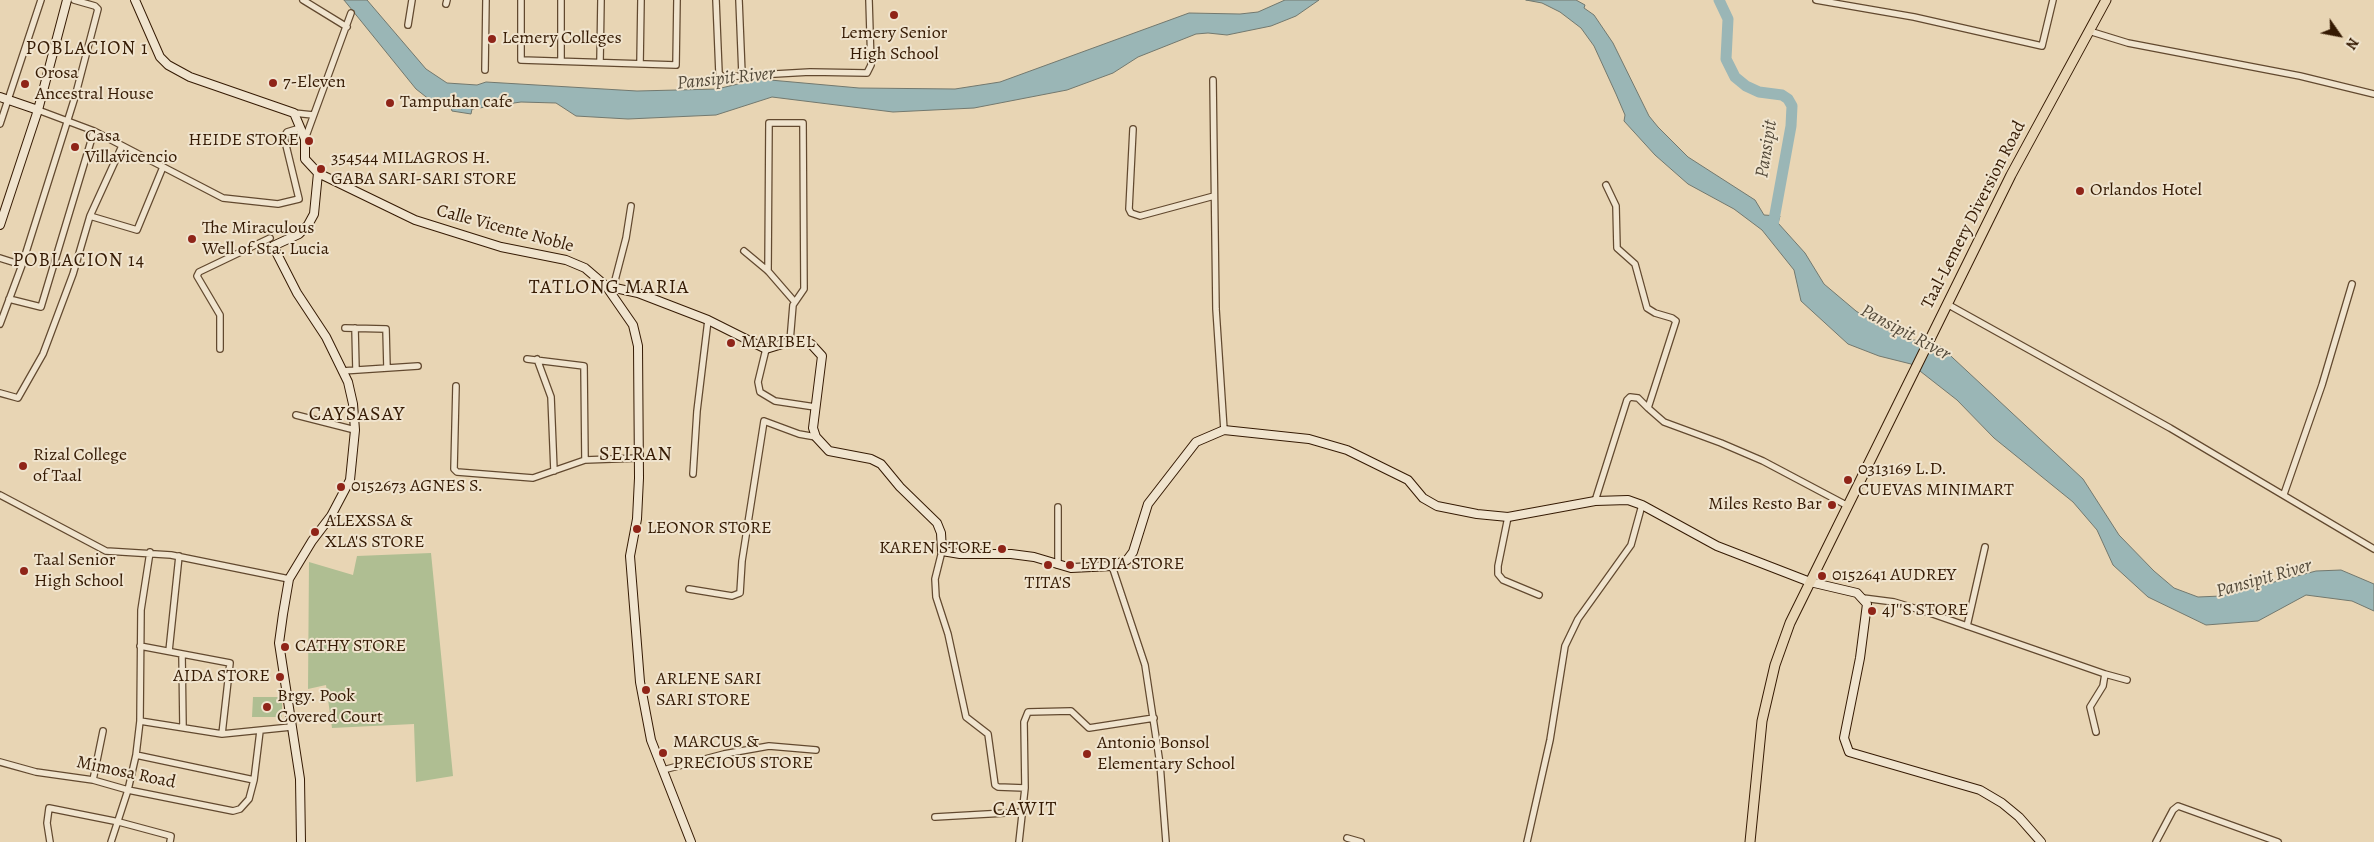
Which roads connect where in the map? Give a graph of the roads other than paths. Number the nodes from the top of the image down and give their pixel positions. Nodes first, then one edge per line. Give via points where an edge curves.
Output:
1 (41, 0) edge
2 (67, 0) edge
3 (74, 0) edge
4 (135, 0) edge
5 (303, 0) edge
6 (412, 0) edge
7 (486, 0) edge
8 (521, 0) edge
9 (561, 0) edge
10 (601, 0) edge
11 (641, 0) edge
12 (677, 0) edge
13 (716, 0) edge
14 (739, 0) edge
15 (869, 0) edge
16 (1816, 0) edge
17 (2052, 0) edge
18 (2106, 0) edge
19 (352, 13) dead end
20 (408, 25) dead end
21 (347, 27) junction
22 (2089, 31) junction
23 (561, 60) junction
24 (600, 62) junction
25 (640, 64) junction
26 (485, 70) dead end
27 (742, 74) junction
28 (1213, 80) dead end
29 (2374, 94) edge
30 (4, 98) edge
31 (38, 110) junction
32 (294, 113) junction
33 (313, 115) junction
34 (68, 120) junction
35 (0, 124) edge
36 (300, 128) junction
37 (1133, 129) dead end
38 (94, 131) junction
39 (305, 139) junction
40 (122, 146) junction
41 (163, 167) junction
42 (318, 173) junction
43 (1606, 185) dead end
44 (1214, 196) junction
45 (631, 206) dead end
46 (90, 216) junction
47 (0, 225) edge
48 (268, 231) dead end
49 (270, 238) junction
50 (273, 246) junction
51 (744, 251) dead end
52 (0, 258) edge
53 (22, 265) junction
54 (768, 271) junction
55 (2352, 284) dead end
56 (610, 287) junction
57 (9, 299) junction
58 (794, 301) junction
59 (1947, 304) junction
60 (708, 320) junction
61 (0, 324) edge
62 (345, 328) dead end
63 (355, 328) junction
64 (790, 341) junction
65 (220, 349) dead end
66 (766, 350) junction
67 (527, 359) dead end
68 (537, 359) junction
69 (418, 366) dead end
70 (386, 368) junction
71 (356, 370) junction
72 (342, 371) junction
73 (456, 386) dead end
74 (0, 393) edge
75 (816, 407) junction
76 (1648, 408) junction
77 (296, 415) dead end
78 (355, 430) junction
79 (1224, 430) junction
80 (816, 437) junction
81 (639, 458) junction
82 (586, 460) junction
83 (554, 471) junction
84 (693, 474) dead end
85 (2284, 494) junction
86 (0, 495) edge
87 (1596, 501) junction
88 (1642, 505) junction
89 (1848, 506) junction
90 (1058, 507) dead end
91 (1508, 517) junction
92 (1985, 547) dead end
93 (2374, 550) edge
94 (942, 551) junction
95 (150, 552) junction
96 (179, 556) junction
97 (1058, 565) junction
98 (1112, 566) junction
99 (289, 579) junction
100 (1810, 582) junction
101 (690, 589) dead end
102 (1539, 595) dead end
103 (1863, 598) junction
104 (1967, 626) junction
105 (140, 646) junction
106 (169, 651) junction
107 (182, 654) junction
108 (2105, 674) junction
109 (2127, 680) dead end
110 (1154, 718) junction
111 (140, 721) junction
112 (183, 727) junction
113 (291, 727) junction
114 (104, 731) dead end
115 (260, 731) junction
116 (2096, 732) dead end
117 (222, 734) junction
118 (816, 750) dead end
119 (136, 755) junction
120 (0, 762) edge
121 (664, 770) junction
122 (93, 780) junction
123 (254, 780) junction
124 (1025, 788) junction
125 (128, 790) junction
126 (1023, 812) junction
127 (935, 817) dead end
128 (119, 822) junction
129 (1347, 838) dead end
130 (50, 842) edge
131 (112, 842) edge
132 (170, 842) edge
133 (301, 842) edge
134 (691, 842) edge
135 (1019, 842) edge
136 (1166, 842) edge
137 (1361, 842) edge
138 (1527, 842) edge
139 (1750, 842) edge
140 (2041, 842) edge
141 (2156, 842) edge
142 (2278, 842) edge

1 - 30 street
2 - 31 street
3 - 34 street via 98,9
4 - 32 street via 160,57 168,65 190,77
5 - 21 street
6 - 20 street
7 - 26 street
8 - 23 street via 521,60
9 - 23 street
10 - 24 street
11 - 25 street
12 - 25 street via 676,65
13 - 27 street via 719,73 722,77
14 - 27 street
15 - 27 street via 871,65 867,73
16 - 17 street via 1914,17 2042,46
18 - 22 main road, Taal-Lemery Diversion Road
19 - 21 street
21 - 33 street
22 - 29 street via 2128,43 2300,76
22 - 59 main road, Taal-Lemery Diversion Road via 2011,175
23 - 24 street
24 - 25 street
28 - 44 street
30 - 31 street
30 - 35 street
31 - 34 street
31 - 47 street
32 - 33 street
32 - 36 street
33 - 39 street
34 - 38 street
34 - 53 street
36 - 39 street
36 - 41 street via 284,136 299,199 278,204 223,198
37 - 44 street via 1131,213 1140,216
38 - 40 street
38 - 57 street via 41,307
39 - 42 street via 305,160
40 - 41 street
40 - 46 street
41 - 46 street via 137,230
42 - 50 street via 314,214 300,234
42 - 56 street, Calle Vicente Noble via 415,220 501,247 566,260 585,268
43 - 76 street via 1616,206 1617,248 1635,264 1647,308 1676,321
44 - 79 street via 1216,309
45 - 56 street via 626,238
46 - 74 street via 73,274 43,354 18,398
48 - 49 street
49 - 50 street
49 - 65 street via 199,272 198,276 220,315
50 - 72 street
51 - 54 street
52 - 53 street
53 - 57 street
54 - 58 street
54 - 58 street via 769,123 803,122 804,289
55 - 85 street via 2322,385
56 - 60 street, Calle Vicente Noble via 638,293
56 - 81 street via 633,326 638,346
57 - 61 street
58 - 64 street
59 - 85 street
59 - 89 main road, Taal-Lemery Diversion Road
60 - 66 street, Calle Vicente Noble
60 - 84 street
62 - 63 street
63 - 70 street via 386,329
63 - 71 street
64 - 66 street
64 - 75 street via 811,344 822,356
66 - 75 street via 758,382 760,392 775,401
67 - 68 street
68 - 82 street via 584,366
68 - 83 street via 551,398
69 - 70 street
70 - 71 street
71 - 72 street
72 - 78 street via 354,404
73 - 83 street via 454,469 457,472 533,478
75 - 80 street via 813,430
76 - 87 street via 1638,398 1627,400
76 - 89 street via 1664,422 1763,461
77 - 78 street
78 - 99 street via 350,480 331,516
79 - 91 street via 1309,439 1347,450 1408,480 1423,498 1437,506
79 - 98 street via 1196,442 1148,504 1133,552 1127,560
80 - 94 street via 830,451 881,464 937,523
80 - 101 street via 764,420 740,593 732,596
81 - 82 street
81 - 121 street via 637,519 630,556 634,613 640,682 648,725
82 - 83 street
85 - 93 street
86 - 95 street via 106,551
87 - 88 street via 1628,500
87 - 91 street
88 - 100 street via 1717,546
88 - 138 street via 1631,545 1578,619 1564,646 1550,740
89 - 100 main road, Taal-Lemery Diversion Road
90 - 97 street
91 - 102 street via 1498,574 1503,580
92 - 104 street
94 - 97 street via 1011,554
94 - 124 street via 936,597 948,634 966,717 988,734 994,785
95 - 96 street
95 - 105 street via 141,610
96 - 99 street
96 - 106 street
97 - 98 street via 1071,568
98 - 110 street via 1145,665
99 - 113 street via 279,643
100 - 103 street via 1857,593
100 - 139 main road, Taal-Lemery Diversion Road via 1783,641 1768,690 1758,750
103 - 104 street via 1894,602
103 - 140 street via 1866,604 1860,658 1844,738 1849,752 1980,790 2019,817
104 - 108 street
105 - 106 street
105 - 111 street
106 - 107 street
107 - 112 street
107 - 117 street via 230,663
108 - 109 street
108 - 116 street via 2103,686 2090,707
110 - 124 street via 1089,728 1071,711 1028,712 1024,722
110 - 136 street
111 - 112 street
111 - 119 street
112 - 117 street
113 - 115 street
113 - 133 street via 300,779
114 - 122 street
115 - 117 street
115 - 123 street
118 - 121 street via 769,746
119 - 123 street
119 - 125 street
120 - 122 street, Mimosa Road via 36,772
121 - 134 street
122 - 125 street, Mimosa Road
123 - 125 street, Mimosa Road via 249,799 234,810
124 - 126 street
125 - 128 street
126 - 127 street
126 - 135 street
128 - 130 street via 49,808 46,823
128 - 131 street
128 - 132 street via 172,836
129 - 137 street
141 - 142 street via 2178,806

